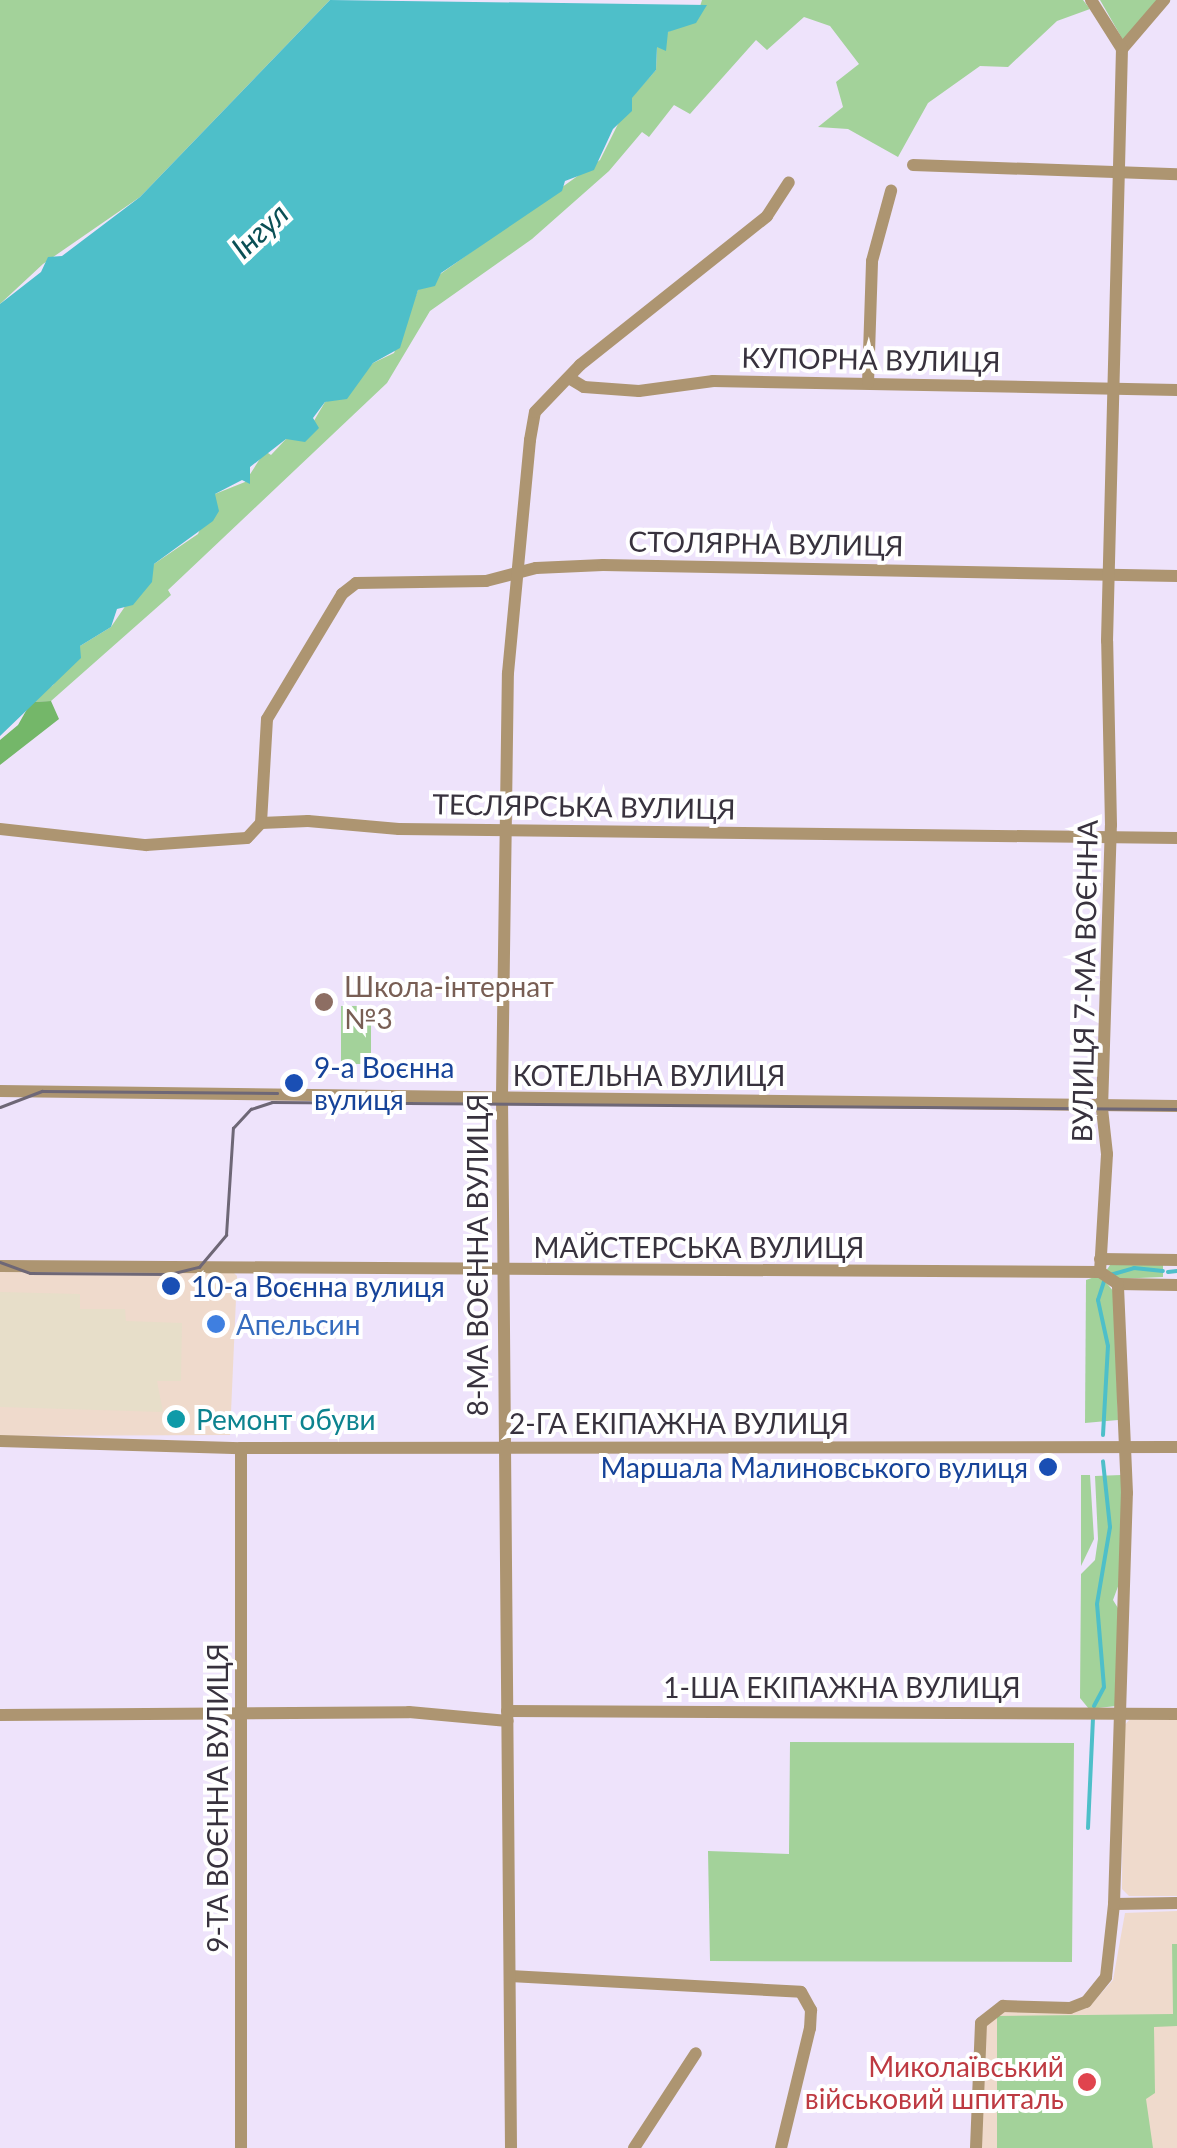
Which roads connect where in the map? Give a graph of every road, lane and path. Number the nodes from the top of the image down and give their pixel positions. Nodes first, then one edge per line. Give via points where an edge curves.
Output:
1 (1091, 0) edge
2 (1164, 0) edge
3 (1122, 49) junction
4 (913, 165) dead end
5 (1120, 173) junction
6 (1177, 174) edge
7 (789, 182) dead end
8 (891, 191) dead end
9 (568, 378) junction
10 (868, 384) junction
11 (1114, 389) junction
12 (1177, 390) edge
13 (513, 574) junction
14 (1112, 576) junction
15 (1177, 576) edge
16 (261, 823) junction
17 (507, 827) junction
18 (0, 829) edge
19 (1110, 837) junction
20 (1177, 838) edge
21 (0, 1091) edge
22 (502, 1099) junction
23 (1102, 1105) junction
24 (1177, 1106) edge
25 (1177, 1260) edge
26 (0, 1266) edge
27 (1100, 1266) junction
28 (507, 1271) junction
29 (1118, 1284) junction
30 (1177, 1285) edge
31 (0, 1441) edge
32 (1177, 1446) edge
33 (1123, 1447) junction
34 (241, 1448) junction
35 (502, 1448) junction
36 (1120, 1714) junction
37 (1177, 1714) edge
38 (0, 1715) edge
39 (242, 1715) junction
40 (508, 1716) junction
41 (1177, 1903) edge
42 (1114, 1904) junction
43 (510, 1976) junction
44 (696, 2052) dead end
45 (242, 2148) edge
46 (511, 2148) edge
47 (634, 2148) edge
48 (781, 2148) edge
49 (976, 2148) edge

1 - 3 street
2 - 3 street
3 - 5 street, ВУЛИЦЯ 7-МА ВОЄННА
4 - 5 street
5 - 6 street
5 - 11 street, ВУЛИЦЯ 7-МА ВОЄННА
7 - 9 street, 8-МА ВОЄННА ВУЛИЦЯ via 767,216
8 - 10 street via 870,275
9 - 10 street, КУПОРНА ВУЛИЦЯ via 584,387 639,391 713,381
9 - 13 street, 8-МА ВОЄННА ВУЛИЦЯ via 535,412
10 - 11 street, КУПОРНА ВУЛИЦЯ
11 - 12 street, КУПОРНА ВУЛИЦЯ
11 - 14 street, ВУЛИЦЯ 7-МА ВОЄННА
13 - 14 street, СТОЛЯРНА ВУЛИЦЯ via 603,565
13 - 16 street, СТОЛЯРНА ВУЛИЦЯ via 486,581 356,584 342,594 266,719
13 - 17 street, 8-МА ВОЄННА ВУЛИЦЯ
14 - 15 street, СТОЛЯРНА ВУЛИЦЯ
14 - 19 street, ВУЛИЦЯ 7-МА ВОЄННА
16 - 17 street, ТЕСЛЯРСЬКА ВУЛИЦЯ
16 - 18 street, ТЕСЛЯРСЬКА ВУЛИЦЯ via 246,838 146,845
17 - 19 street, ТЕСЛЯРСЬКА ВУЛИЦЯ
17 - 22 street, 8-МА ВОЄННА ВУЛИЦЯ
19 - 20 street, ТЕСЛЯРСЬКА ВУЛИЦЯ
19 - 23 street, ВУЛИЦЯ 7-МА ВОЄННА
21 - 22 street, КОТЕЛЬНА ВУЛИЦЯ
22 - 23 street, КОТЕЛЬНА ВУЛИЦЯ
22 - 28 street, 8-МА ВОЄННА ВУЛИЦЯ
23 - 24 street, КОТЕЛЬНА ВУЛИЦЯ
23 - 27 street, ВУЛИЦЯ 7-МА ВОЄННА via 1107,1154
25 - 27 street, МАЙСТЕРСЬКА ВУЛИЦЯ
26 - 28 street, МАЙСТЕРСЬКА ВУЛИЦЯ
27 - 28 street, МАЙСТЕРСЬКА ВУЛИЦЯ
27 - 29 street
28 - 35 street, 8-МА ВОЄННА ВУЛИЦЯ
29 - 30 street
29 - 33 street
31 - 34 street, 2-ГА ЕКІПАЖНА ВУЛИЦЯ
32 - 33 street, 2-ГА ЕКІПАЖНА ВУЛИЦЯ
33 - 35 street, 2-ГА ЕКІПАЖНА ВУЛИЦЯ
33 - 36 street
34 - 35 street, 2-ГА ЕКІПАЖНА ВУЛИЦЯ
34 - 39 street, 9-ТА ВОЄННА ВУЛИЦЯ
35 - 40 street, 8-МА ВОЄННА ВУЛИЦЯ
36 - 37 street, 1-ША ЕКІПАЖНА ВУЛИЦЯ
36 - 40 street, 1-ША ЕКІПАЖНА ВУЛИЦЯ
36 - 42 street
38 - 39 street, 1-ША ЕКІПАЖНА ВУЛИЦЯ
39 - 40 street, 1-ША ЕКІПАЖНА ВУЛИЦЯ
39 - 45 street, 9-ТА ВОЄННА ВУЛИЦЯ
40 - 43 street, 8-МА ВОЄННА ВУЛИЦЯ
41 - 42 street
42 - 49 street via 1110,1963 1086,2002 1070,2008 1003,2006 981,2023
43 - 46 street, 8-МА ВОЄННА ВУЛИЦЯ
43 - 48 street via 792,1988 806,1998 811,2018
44 - 47 street

